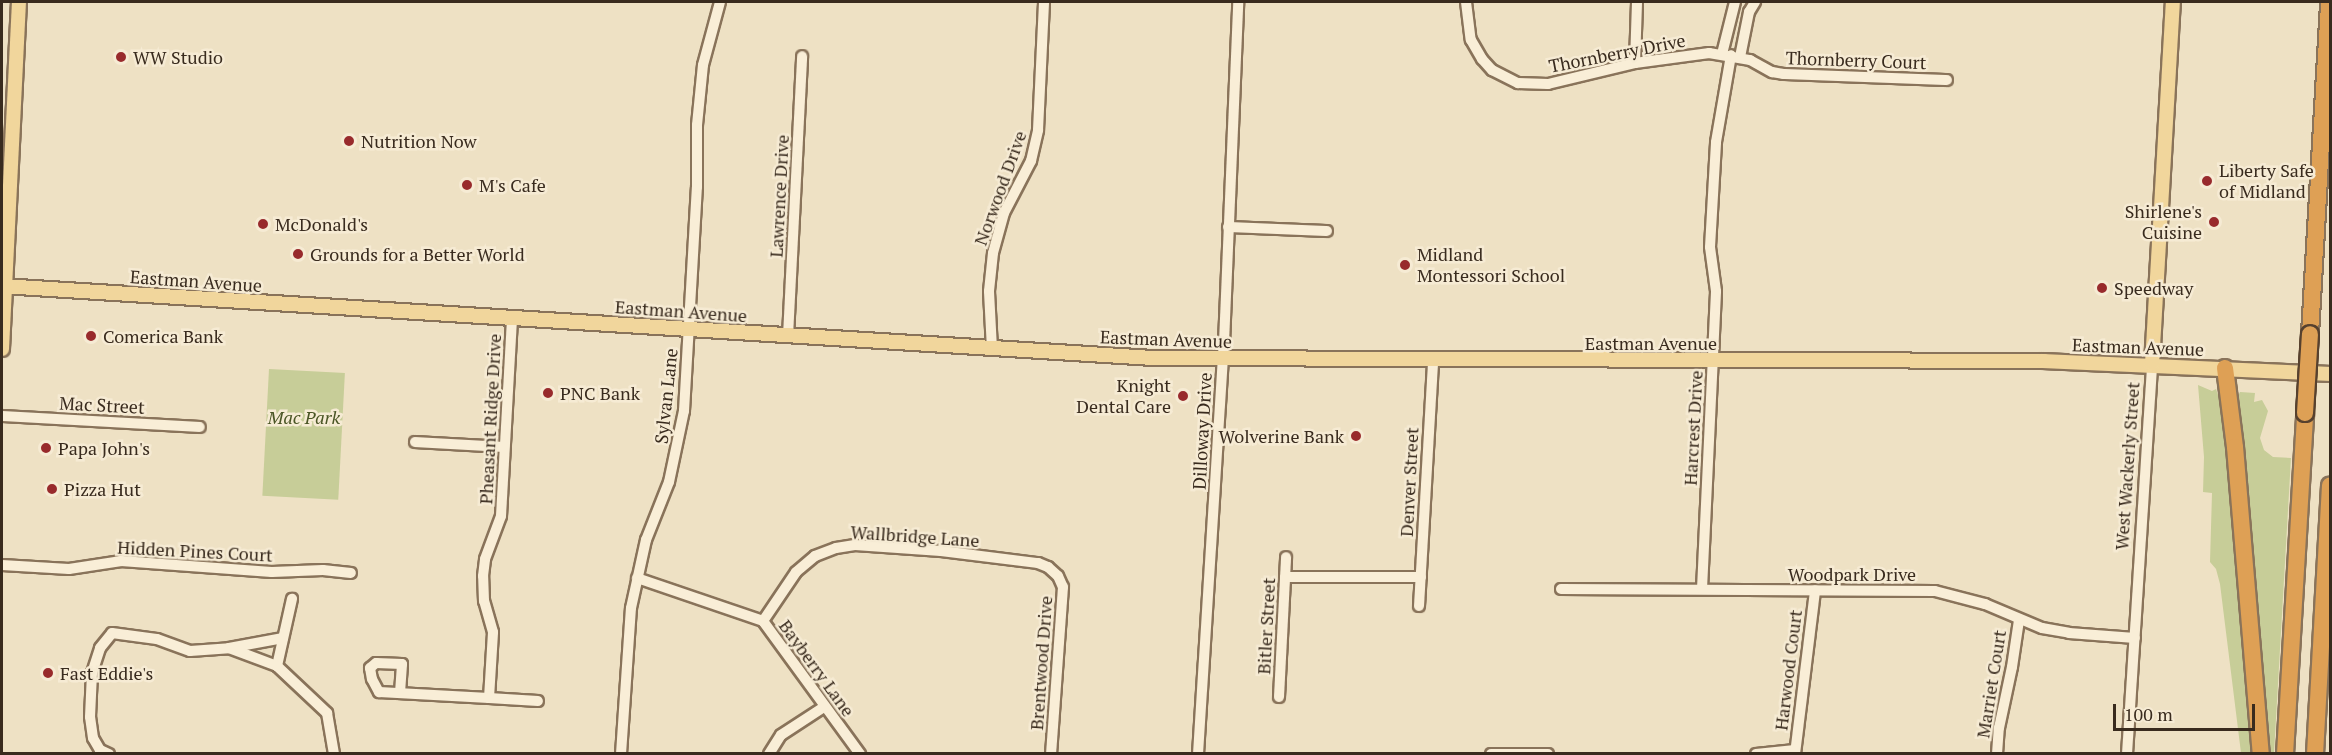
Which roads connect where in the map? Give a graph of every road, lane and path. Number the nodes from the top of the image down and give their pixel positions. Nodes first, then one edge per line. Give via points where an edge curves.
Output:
1 (19, 2) edge
2 (720, 2) edge
3 (1044, 2) edge
4 (1238, 2) edge
5 (1466, 2) edge
6 (1637, 2) edge
7 (1735, 2) edge
8 (1755, 2) edge
9 (2173, 2) edge
10 (2330, 2) edge
11 (1731, 55) junction
12 (802, 56) dead end
13 (1635, 63) junction
14 (1947, 80) dead end
15 (1228, 227) junction
16 (1327, 231) dead end
17 (3, 287) edge
18 (512, 319) junction
19 (689, 330) junction
20 (788, 336) junction
21 (2, 349) edge
22 (992, 349) junction
23 (1223, 359) junction
24 (1433, 360) junction
25 (1713, 361) junction
26 (2152, 364) junction
27 (2225, 368) junction
28 (2331, 374) edge
29 (2, 416) edge
30 (200, 427) dead end
31 (415, 442) dead end
32 (504, 447) junction
33 (2331, 485) edge
34 (1286, 557) dead end
35 (2, 565) edge
36 (351, 573) dead end
37 (1059, 576) joint
38 (1421, 576) junction
39 (1285, 577) junction
40 (637, 578) junction
41 (1561, 589) dead end
42 (1702, 589) junction
43 (1815, 590) junction
44 (292, 599) dead end
45 (1419, 606) dead end
46 (2019, 620) junction
47 (763, 621) junction
48 (283, 638) junction
49 (2135, 638) junction
50 (229, 648) junction
51 (277, 666) junction
52 (400, 693) dead end
53 (1279, 697) dead end
54 (489, 698) junction
55 (538, 701) dead end
56 (824, 707) junction
57 (1795, 752) edge
58 (109, 753) edge
59 (334, 753) edge
60 (621, 753) edge
61 (769, 753) edge
62 (860, 753) edge
63 (1051, 753) edge
64 (1198, 753) edge
65 (1491, 753) edge
66 (1548, 753) edge
67 (1756, 753) edge
68 (1997, 753) edge
69 (2127, 753) edge
70 (2261, 753) edge
71 (2285, 753) edge
72 (2315, 753) edge

1 - 17 main road
2 - 19 street, Sylvan Lane via 703,65 697,125
3 - 22 street, Norwood Drive via 1038,130 1031,161 1004,213 993,253 989,291
4 - 15 street, Dilloway Drive
5 - 13 street, Thornberry Drive via 1471,40 1482,59 1506,78 1533,85 1548,84
6 - 13 street
7 - 11 street
8 - 11 street
9 - 26 main road, West Wackerly Street
10 - 71 highway, bridge
11 - 13 street, Thornberry Drive via 1691,55
11 - 14 street, Thornberry Court via 1783,74
11 - 25 street, Harcrest Drive via 1716,142 1710,247 1716,291
12 - 20 street, Lawrence Drive
15 - 16 street
15 - 23 street, Dilloway Drive
17 - 18 main road, Eastman Avenue
17 - 21 main road
18 - 19 main road, Eastman Avenue
18 - 32 street, Pheasant Ridge Drive
19 - 20 main road, Eastman Avenue
19 - 40 street, Sylvan Lane via 684,411 677,451
20 - 22 main road, Eastman Avenue
22 - 23 main road, Eastman Avenue
23 - 24 main road, Eastman Avenue
23 - 64 street, Dilloway Drive
24 - 25 main road, Eastman Avenue
24 - 38 street, Denver Street
25 - 26 main road, Eastman Avenue
25 - 42 street, Harcrest Drive
26 - 27 main road, Eastman Avenue
26 - 49 street, West Wackerly Street
27 - 28 main road, Eastman Avenue
27 - 70 highway
29 - 30 street, Mac Street
31 - 32 street
32 - 54 street, Pheasant Ridge Drive via 501,516 483,576 484,601 493,632
33 - 72 highway
34 - 39 street, Bitler Street
35 - 36 street, Hidden Pines Court via 69,569 121,561 272,572
37 - 47 street, Wallbridge Lane via 1048,567 1027,561 855,545 815,556 796,572
37 - 63 street, Brentwood Drive via 1063,603
38 - 39 street
38 - 45 street, Denver Street
39 - 53 street, Bitler Street
40 - 47 street, Bayberry Lane
40 - 60 street, Sylvan Lane via 631,608
41 - 42 street, Woodpark Drive
42 - 43 street, Woodpark Drive
43 - 46 street, Woodpark Drive via 1935,591 1985,604
43 - 57 street, Harwood Court
44 - 48 street
46 - 49 street, Woodpark Drive via 2069,633
46 - 68 street, Marriet Court
47 - 56 street, Bayberry Lane
48 - 50 street
48 - 51 street
49 - 69 street, West Wackerly Street
50 - 51 street
50 - 58 street via 190,651 156,639 112,633 100,648 92,673 90,717 93,738 100,750
51 - 59 street via 327,713
52 - 54 street
54 - 55 street
56 - 61 street via 781,735
56 - 62 street, Bayberry Lane
57 - 67 street
65 - 66 street

